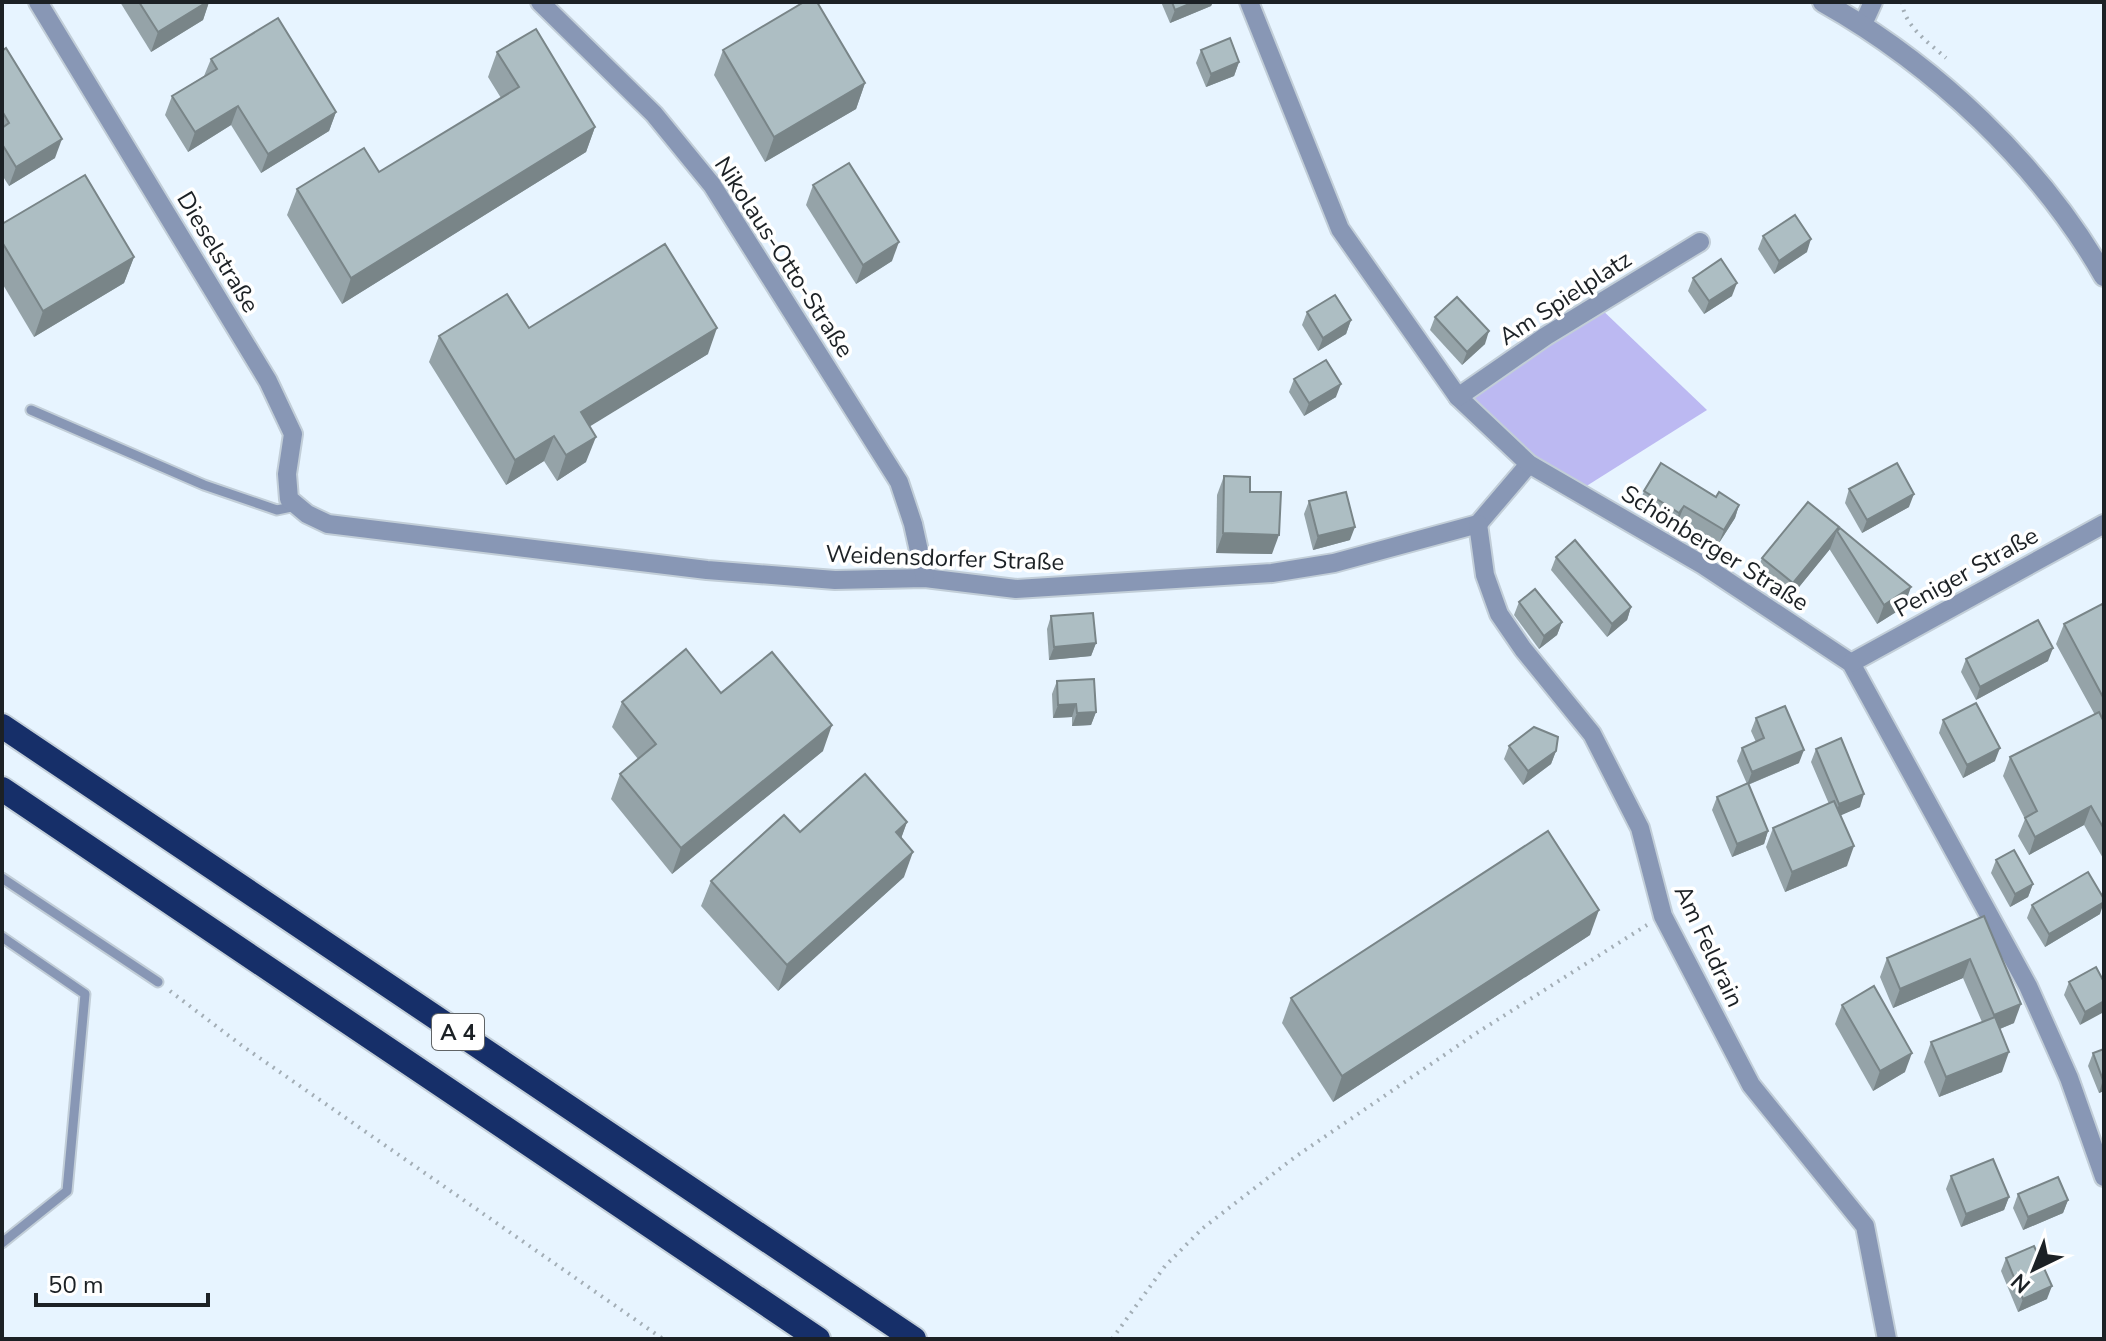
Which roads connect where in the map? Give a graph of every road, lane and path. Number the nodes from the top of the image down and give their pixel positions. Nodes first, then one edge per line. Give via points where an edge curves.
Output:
1 (38, 2) edge
2 (540, 2) edge
3 (1249, 2) edge
4 (1823, 2) edge
5 (1873, 2) edge
6 (1863, 24) junction
7 (1700, 242) dead end
8 (2104, 276) edge
9 (1458, 397) junction
10 (31, 410) dead end
11 (1529, 464) junction
12 (297, 506) junction
13 (1478, 524) junction
14 (2104, 524) edge
15 (925, 578) junction
16 (1851, 663) junction
17 (2, 726) edge
18 (2, 789) edge
19 (2, 878) edge
20 (1663, 916) junction
21 (2, 937) edge
22 (158, 982) joint
23 (2104, 1177) edge
24 (2, 1243) edge
25 (663, 1339) edge
26 (818, 1339) edge
27 (914, 1339) edge
28 (1112, 1339) edge
29 (1887, 1339) edge

1 - 12 street, Dieselstraße via 268,381 293,434 287,474 289,499
2 - 15 street, Nikolaus-Otto-Straße via 654,114 712,185 899,482
3 - 9 street, Schönberger Straße via 1340,229
4 - 6 street
5 - 6 street
6 - 8 street via 2008,147
7 - 9 street, Am Spielplatz
9 - 11 street, Schönberger Straße
10 - 12 lane via 204,485 277,510
11 - 13 street
11 - 16 street, Schönberger Straße via 1703,565
12 - 15 street, Weidensdorfer Straße via 328,524 707,570 835,580
13 - 15 street, Weidensdorfer Straße via 1334,563 1272,573 1016,589
13 - 20 street, Am Feldrain via 1485,575 1499,614 1592,734 1640,828
14 - 16 street, Peniger Straße
16 - 23 street, Schönberger Straße via 2028,986 2069,1078
17 - 27 highway, A 4
18 - 26 highway, A 4
19 - 22 lane
20 - 28 path via 1475,1034 1283,1166 1203,1228 1165,1266
20 - 29 street, Am Feldrain via 1751,1085 1865,1226
21 - 24 lane via 85,994 67,1191
22 - 25 path

